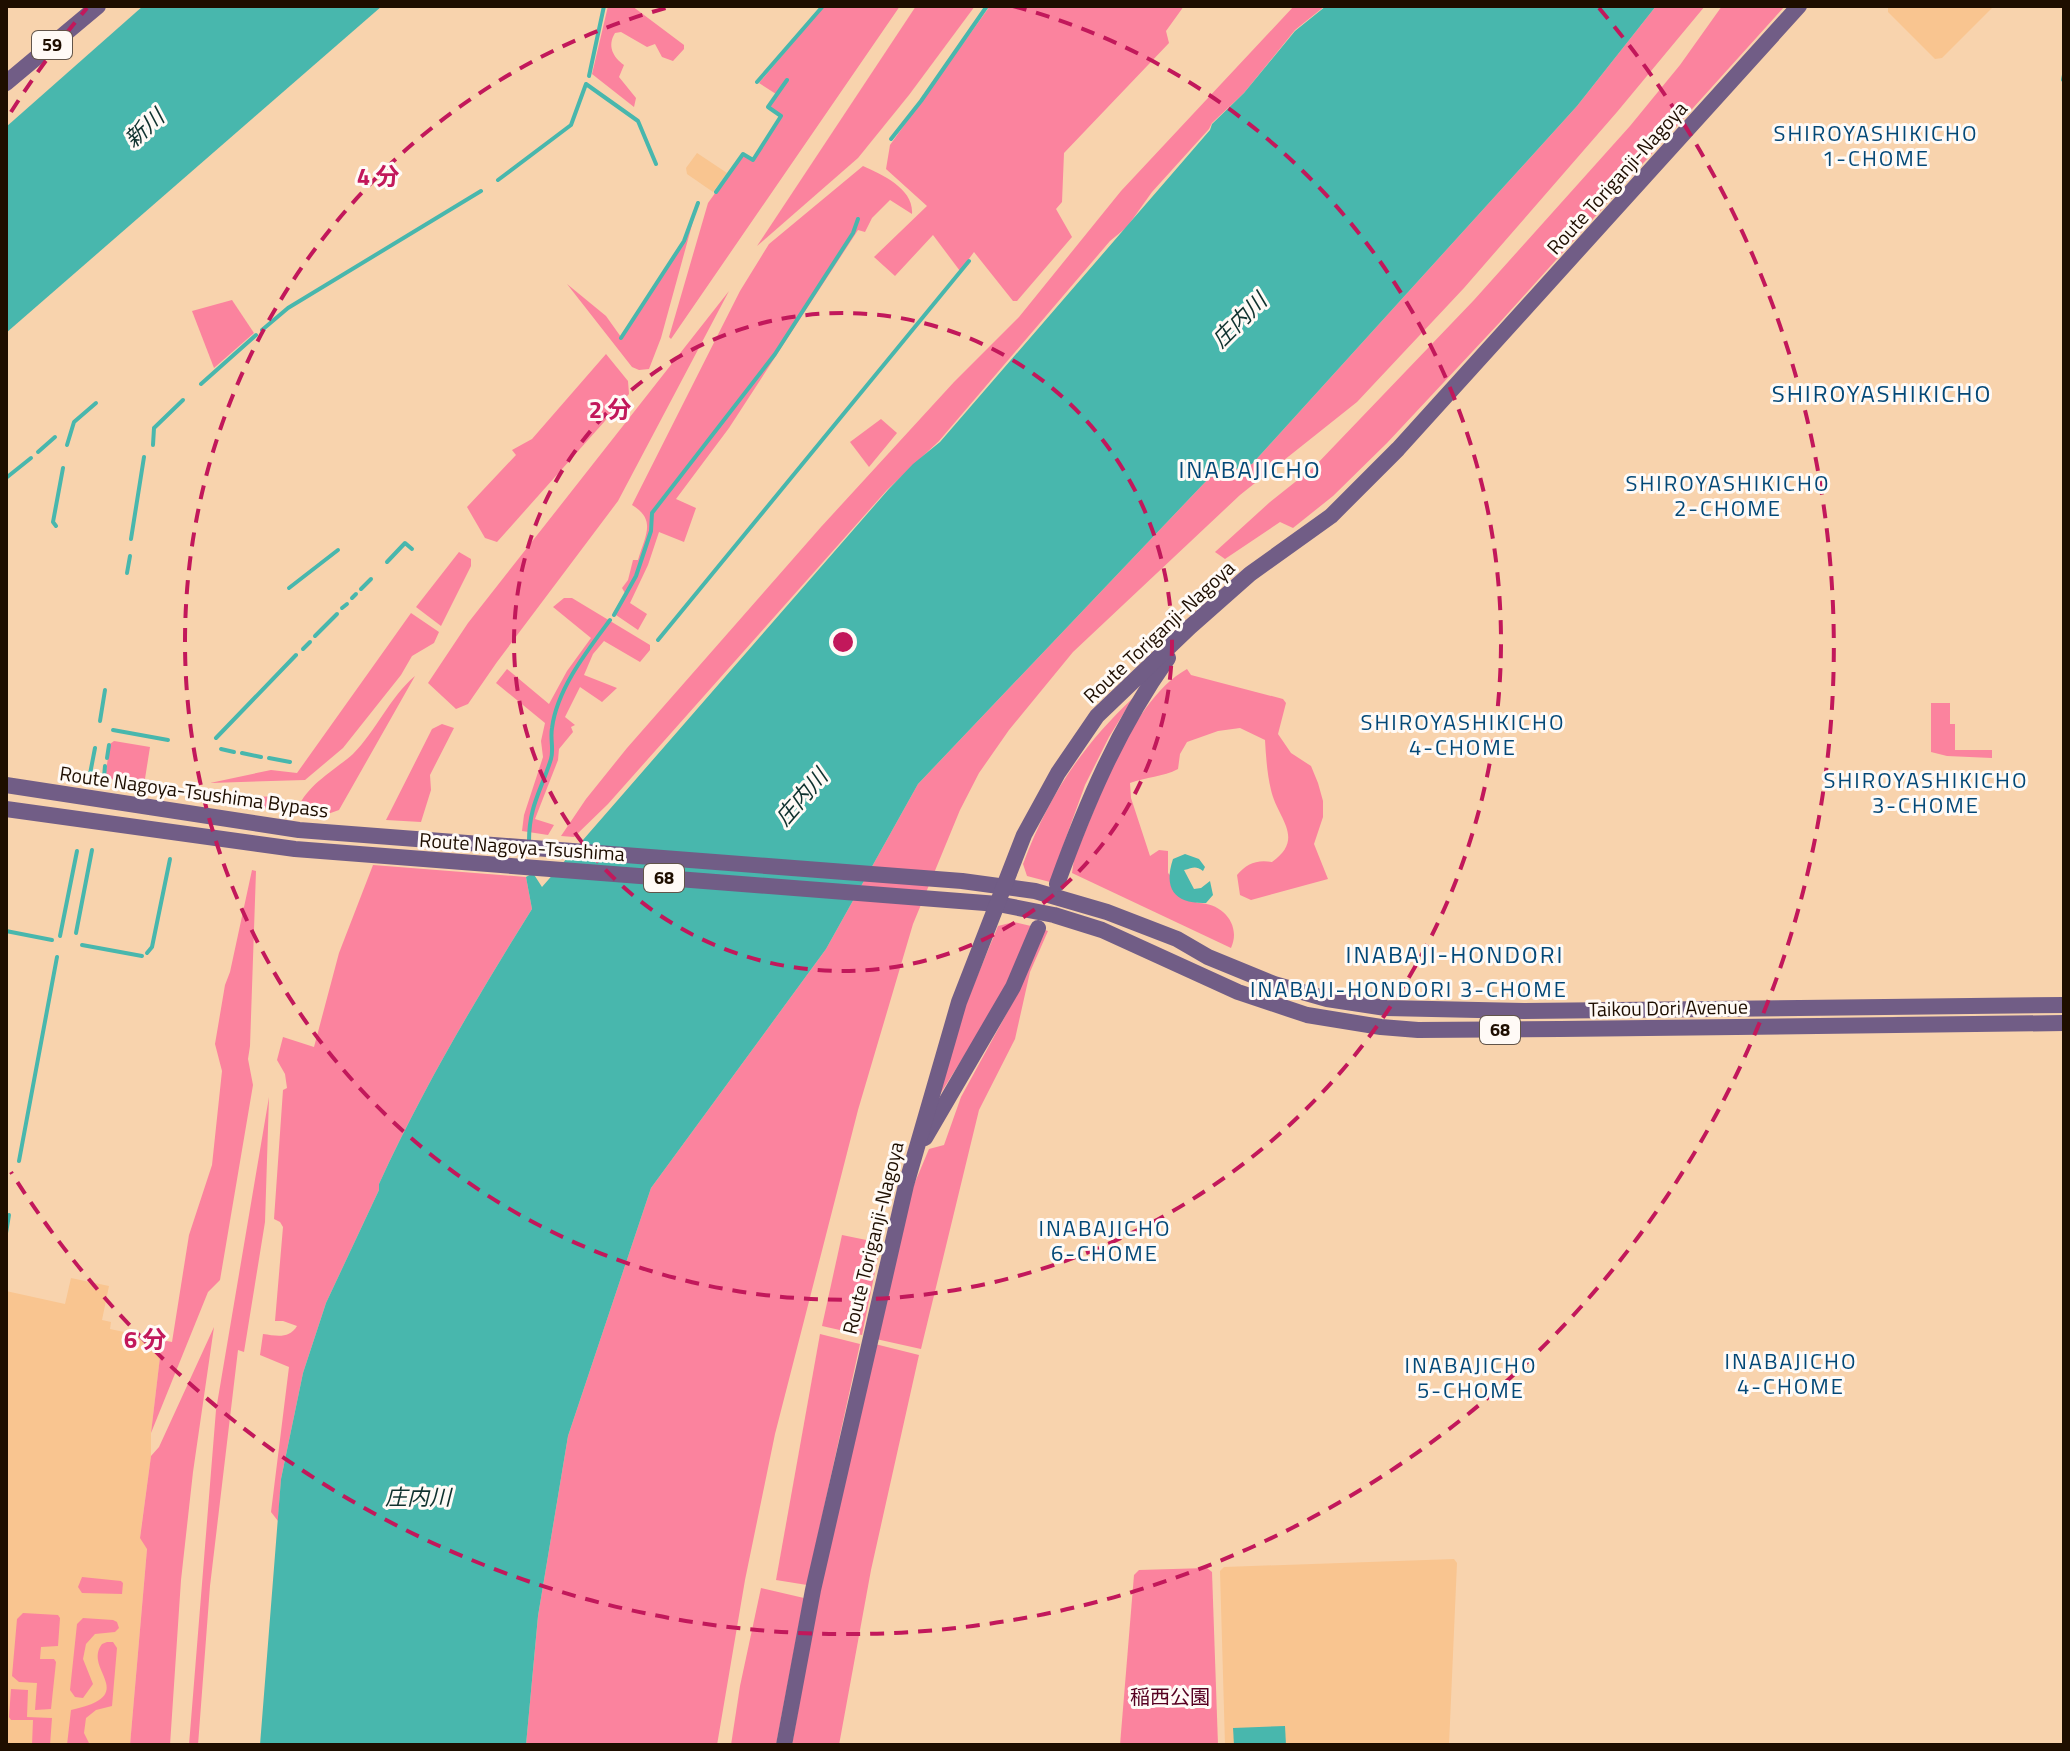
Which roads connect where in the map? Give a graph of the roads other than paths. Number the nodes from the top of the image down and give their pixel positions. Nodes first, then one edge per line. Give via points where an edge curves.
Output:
1 (98, 6) edge
2 (1799, 6) edge
3 (6, 83) edge
4 (1190, 627) junction
5 (6, 785) edge
6 (6, 809) edge
7 (376, 835) joint
8 (370, 855) joint
9 (962, 881) joint
10 (1057, 884) dead end
11 (1004, 887) junction
12 (959, 900) joint
13 (998, 904) junction
14 (1038, 928) dead end
15 (2064, 1005) edge
16 (2064, 1023) edge
17 (906, 1185) junction
18 (784, 1745) edge

1 - 3 main road, 59
2 - 4 main road, Route Toriganji-Nagoya via 1398,449 1331,516 1250,574
4 - 10 main road via 1121,732
4 - 11 main road, Route Toriganji-Nagoya via 1097,716 1076,745 1024,835
5 - 7 main road, Route Nagoya-Tsushima Bypass / 68 via 299,830
6 - 8 main road, Route Nagoya-Tsushima Bypass / 68
7 - 9 main road, Route Nagoya-Tsushima / 68
8 - 12 main road, Route Nagoya-Tsushima / 68
9 - 11 main road, Taikou Dori Avenue / 68
11 - 13 main road, Route Toriganji-Nagoya
11 - 15 main road, Taikou Dori Avenue / 68 via 1107,912 1274,984 1386,1008
12 - 13 main road, Taikou Dori Avenue / 68
13 - 16 main road, Taikou Dori Avenue / 68 via 1102,930 1238,992 1307,1015 1381,1027
13 - 17 main road, Route Toriganji-Nagoya via 959,1002
14 - 17 main road via 1013,987 928,1131
17 - 18 main road, Route Toriganji-Nagoya via 813,1590

